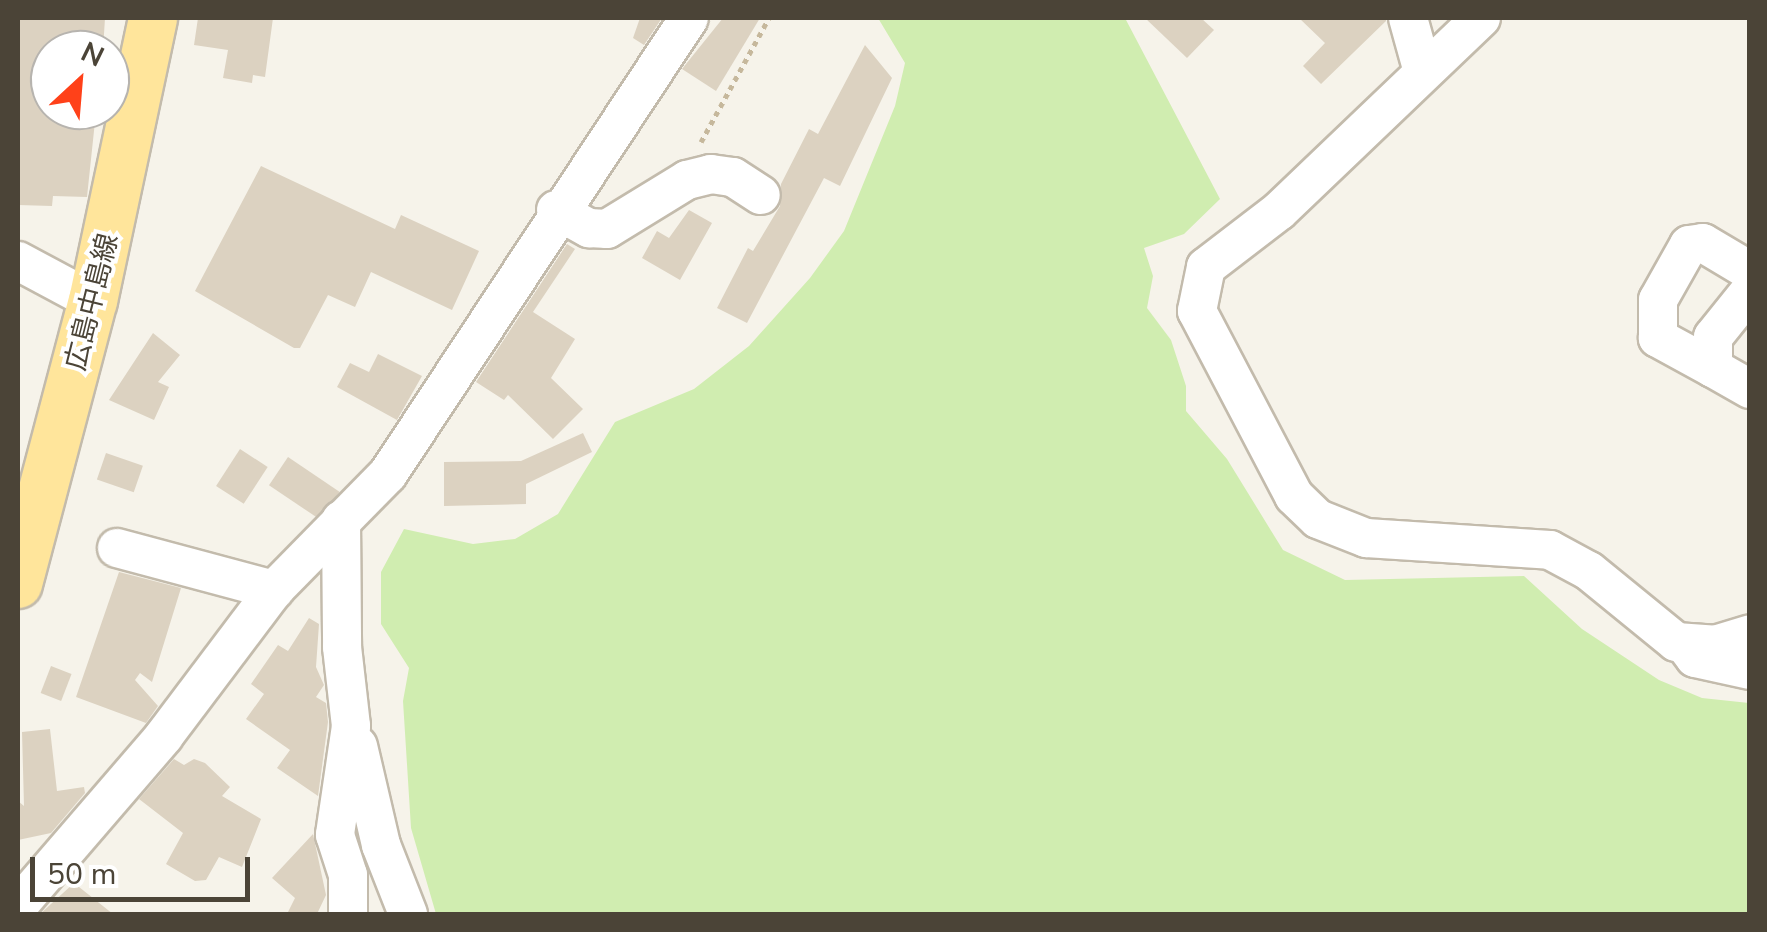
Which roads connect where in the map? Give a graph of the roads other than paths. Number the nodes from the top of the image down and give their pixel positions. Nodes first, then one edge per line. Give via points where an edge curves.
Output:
1 (153, 18) edge
2 (689, 18) edge
3 (1408, 18) edge
4 (1481, 18) edge
5 (1423, 72) junction
6 (761, 195) dead end
7 (556, 210) junction
8 (18, 261) edge
9 (1750, 271) edge
10 (1750, 291) edge
11 (93, 302) junction
12 (1714, 368) junction
13 (1750, 389) edge
14 (341, 520) junction
15 (117, 548) dead end
16 (18, 584) edge
17 (274, 590) junction
18 (1750, 634) edge
19 (1684, 644) junction
20 (1750, 670) edge
21 (347, 699) junction
22 (18, 906) edge
23 (348, 914) edge
24 (408, 914) edge

1 - 11 main road, 広島中島線
2 - 7 street via 603,152
3 - 5 street
4 - 5 street
5 - 19 street via 1280,210 1206,267 1198,311 1304,508 1366,538 1550,550 1572,559 1657,630
6 - 7 street via 733,178 687,180 607,229
7 - 14 street via 388,474
8 - 11 street
9 - 12 street via 1703,243 1689,246 1658,300 1658,338
10 - 12 street via 1725,314 1713,338
11 - 16 main road, 広島中島線
12 - 13 street
14 - 17 street
14 - 21 street
15 - 17 street
17 - 22 street via 164,736
18 - 19 street via 1715,645
19 - 20 street via 1695,658
21 - 23 street via 348,775 335,835 348,875
21 - 24 street via 381,845

